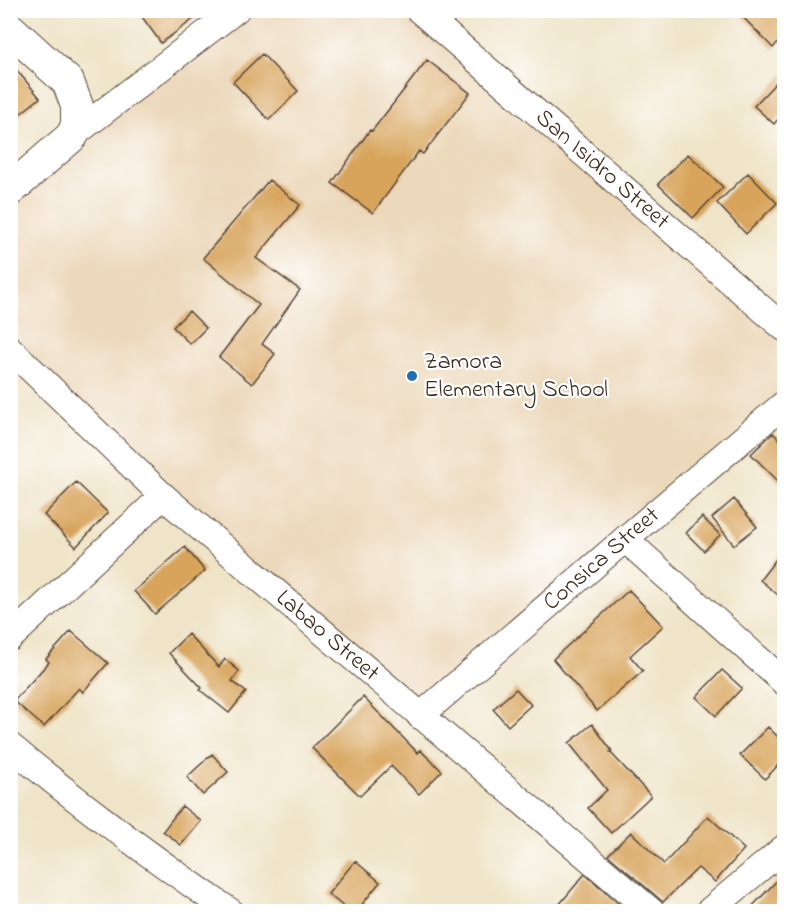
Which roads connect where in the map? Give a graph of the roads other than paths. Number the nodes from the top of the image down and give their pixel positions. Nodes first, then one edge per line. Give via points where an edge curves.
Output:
1 (236, 10) edge
2 (419, 10) edge
3 (10, 29) edge
4 (72, 136) junction
5 (10, 190) edge
6 (784, 328) edge
7 (10, 348) edge
8 (784, 404) edge
9 (163, 496) junction
10 (625, 539) junction
11 (10, 638) edge
12 (784, 682) edge
13 (420, 716) junction
14 (10, 746) edge
15 (784, 848) edge
16 (231, 912) edge
17 (652, 912) edge
18 (708, 912) edge

1 - 4 street
2 - 6 street, San Isidro Street
3 - 4 main road via 68,82 77,106 77,125
4 - 5 main road
7 - 9 street, Labao Street
8 - 10 street, Consica Street
9 - 11 street
9 - 13 street, Labao Street
10 - 12 street
10 - 13 street, Consica Street
13 - 17 street, Labao Street
14 - 16 street
15 - 18 street

